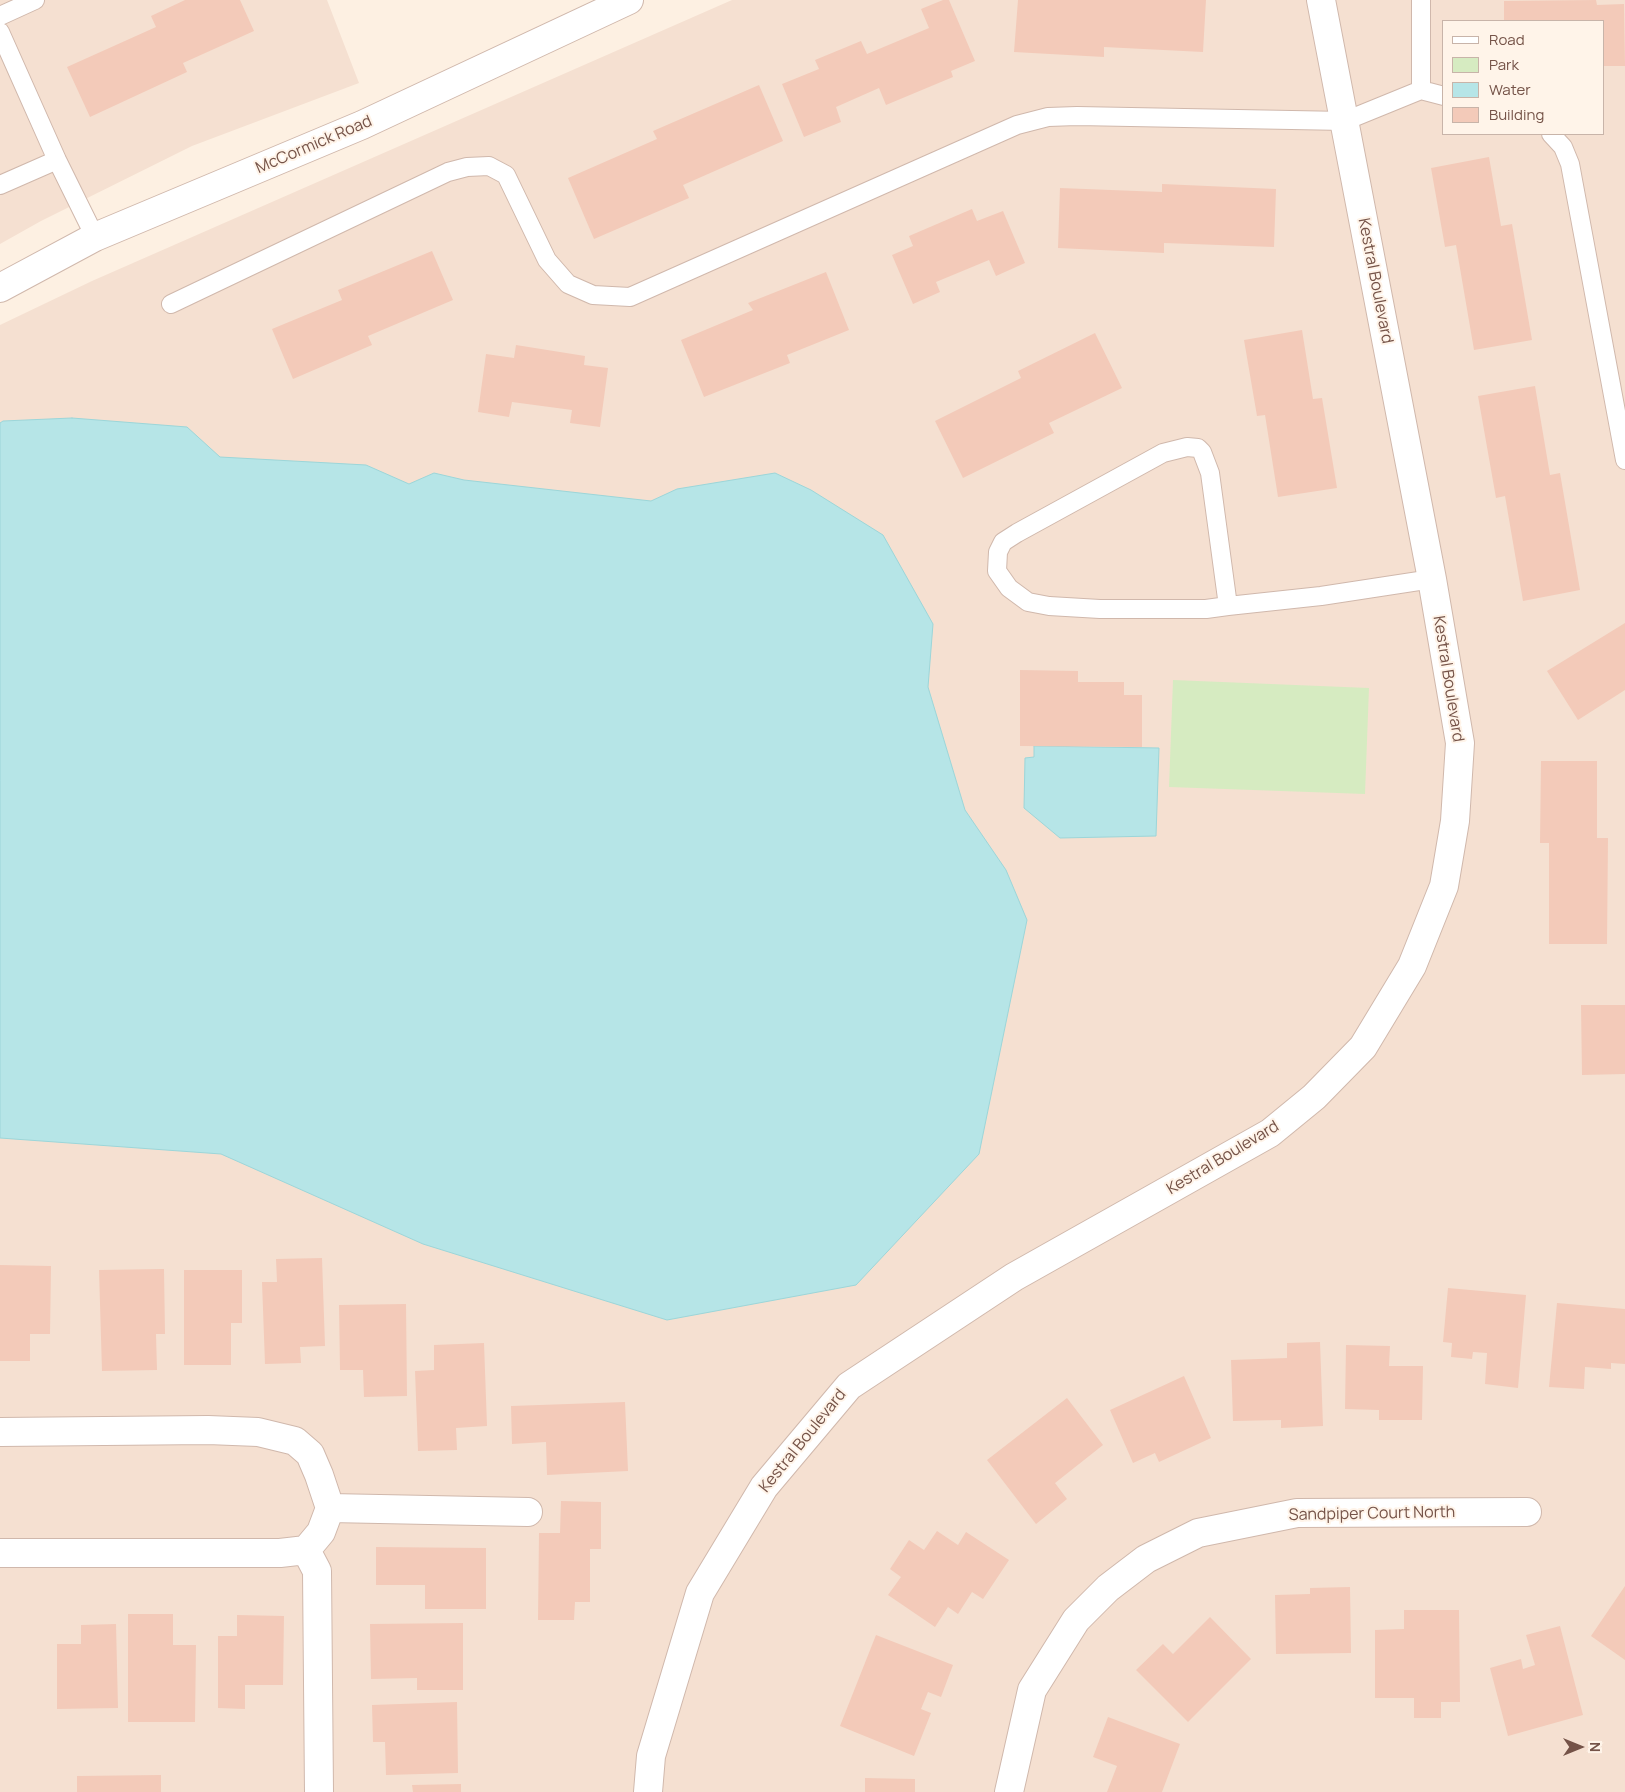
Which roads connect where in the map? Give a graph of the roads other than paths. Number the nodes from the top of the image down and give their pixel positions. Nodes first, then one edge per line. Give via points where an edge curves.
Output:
1 (35, 0) edge
2 (629, 0) edge
3 (1321, 0) edge
4 (1421, 0) edge
5 (0, 16) edge
6 (0, 32) edge
7 (1421, 90) junction
8 (1442, 95) edge
9 (1345, 121) junction
10 (1552, 135) edge
11 (57, 160) junction
12 (0, 185) edge
13 (95, 237) junction
14 (0, 288) edge
15 (171, 304) dead end
16 (1625, 460) edge
17 (1432, 579) junction
18 (1228, 606) junction
19 (0, 1432) edge
20 (330, 1508) junction
21 (528, 1512) dead end
22 (1527, 1512) dead end
23 (306, 1550) junction
24 (0, 1553) edge
25 (319, 1792) edge
26 (648, 1792) edge
27 (1009, 1792) edge

1 - 5 lane
2 - 13 street, McCormick Road via 362,125
3 - 9 street, Kestral Boulevard
4 - 7 lane
6 - 11 lane
7 - 8 lane
7 - 9 lane
9 - 15 lane via 1048,117 1017,125 630,297 593,295 568,284 547,260 506,175 489,166 467,167 448,172
9 - 17 street, Kestral Boulevard
10 - 16 lane via 1563,147 1570,164
11 - 12 lane
11 - 13 lane
13 - 14 street, McCormick Road
17 - 18 lane
17 - 26 street, Kestral Boulevard via 1460,743 1455,821 1444,886 1412,966 1363,1047 1314,1097 1270,1133 1014,1277 848,1386 764,1487 700,1593 651,1756
18 - 18 lane via 1100,609 1028,602 1008,588 997,571 998,552 1003,542 1017,533 1163,453 1187,447 1198,448 1210,473
19 - 20 street via 258,1432 295,1442 310,1454
20 - 21 street
20 - 23 street via 321,1532
22 - 27 street, Sandpiper Court North via 1297,1513 1198,1532 1146,1559 1108,1588 1076,1620 1032,1690
23 - 24 street via 280,1553
23 - 25 street via 317,1571

